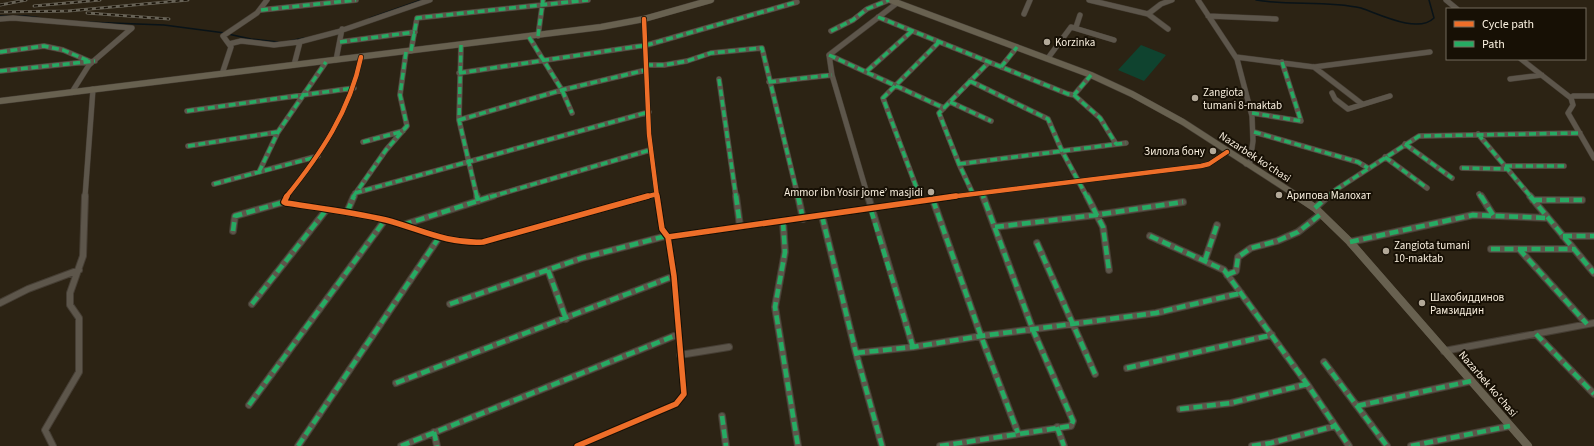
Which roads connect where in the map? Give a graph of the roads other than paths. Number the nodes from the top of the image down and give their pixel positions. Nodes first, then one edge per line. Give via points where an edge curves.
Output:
1 (267, 0) edge
2 (356, 0) edge
3 (430, 0) edge
4 (588, 0) edge
5 (711, 0) edge
6 (890, 0) edge
7 (1030, 0) edge
8 (1089, 0) edge
9 (1172, 0) edge
10 (1198, 0) edge
11 (1446, 0) edge
12 (543, 2) edge
13 (797, 2) dead end
14 (897, 3) junction
15 (1455, 8) edge
16 (261, 10) junction
17 (1024, 14) dead end
18 (1148, 14) junction
19 (1080, 15) dead end
20 (1208, 16) junction
21 (878, 17) junction
22 (0, 19) edge
23 (644, 19) junction
24 (1276, 19) dead end
25 (1076, 27) junction
26 (342, 29) junction
27 (1168, 29) dead end
28 (831, 30) dead end
29 (912, 31) junction
30 (416, 32) junction
31 (538, 36) junction
32 (529, 37) junction
33 (1114, 40) dead end
34 (300, 42) junction
35 (340, 42) junction
36 (939, 42) junction
37 (229, 44) junction
38 (461, 45) junction
39 (647, 45) junction
40 (1017, 47) junction
41 (0, 52) edge
42 (408, 52) junction
43 (1430, 52) dead end
44 (829, 55) junction
45 (1236, 57) junction
46 (361, 58) junction
47 (1048, 58) junction
48 (336, 60) junction
49 (543, 60) junction
50 (1522, 60) edge
51 (92, 61) junction
52 (326, 62) junction
53 (1282, 62) junction
54 (988, 63) junction
55 (294, 65) junction
56 (1001, 67) junction
57 (1314, 67) junction
58 (646, 68) junction
59 (0, 71) edge
60 (867, 71) junction
61 (459, 73) junction
62 (222, 74) junction
63 (832, 75) junction
64 (1091, 75) junction
65 (1542, 75) junction
66 (719, 79) dead end
67 (1510, 79) dead end
68 (970, 81) junction
69 (769, 82) junction
70 (896, 85) junction
71 (354, 88) junction
72 (93, 89) junction
73 (562, 90) junction
74 (72, 92) junction
75 (1332, 93) dead end
76 (303, 95) junction
77 (1074, 95) junction
78 (1390, 96) dead end
79 (1594, 96) edge
80 (1571, 98) junction
81 (0, 101) edge
82 (950, 102) junction
83 (1362, 104) junction
84 (944, 108) junction
85 (187, 111) dead end
86 (649, 112) junction
87 (572, 113) dead end
88 (1252, 113) junction
89 (459, 120) junction
90 (991, 122) dead end
91 (404, 131) junction
92 (278, 132) junction
93 (1254, 132) junction
94 (1580, 133) junction
95 (1478, 134) junction
96 (364, 142) dead end
97 (1126, 143) dead end
98 (1116, 144) junction
99 (1405, 144) junction
100 (188, 146) dead end
101 (650, 150) junction
102 (1062, 151) junction
103 (1227, 152) junction
104 (318, 156) junction
105 (1385, 157) junction
106 (1594, 158) edge
107 (469, 162) junction
108 (959, 164) junction
109 (1246, 164) junction
110 (1564, 166) dead end
111 (1506, 167) junction
112 (1368, 168) junction
113 (1462, 168) dead end
114 (259, 172) junction
115 (1452, 178) dead end
116 (1078, 181) junction
117 (214, 184) dead end
118 (1427, 188) dead end
119 (355, 193) junction
120 (982, 193) junction
121 (657, 194) junction
122 (973, 194) junction
123 (1479, 194) dead end
124 (933, 200) junction
125 (1533, 200) junction
126 (1582, 200) dead end
127 (478, 201) junction
128 (921, 201) junction
129 (284, 202) junction
130 (1183, 202) dead end
131 (1314, 208) junction
132 (327, 209) junction
133 (871, 210) junction
134 (347, 212) junction
135 (1321, 214) junction
136 (1096, 215) junction
137 (1493, 215) junction
138 (822, 216) junction
139 (1548, 218) junction
140 (803, 219) junction
141 (385, 220) junction
142 (783, 222) junction
143 (402, 225) junction
144 (1217, 225) dead end
145 (740, 226) junction
146 (995, 227) junction
147 (233, 231) dead end
148 (667, 236) junction
149 (1150, 236) dead end
150 (1563, 236) junction
151 (1594, 236) edge
152 (438, 239) junction
153 (1350, 242) junction
154 (1037, 243) dead end
155 (1574, 248) junction
156 (1491, 249) dead end
157 (1519, 249) junction
158 (1205, 260) junction
159 (79, 270) junction
160 (548, 270) junction
161 (1109, 270) dead end
162 (1594, 273) edge
163 (1227, 275) junction
164 (674, 276) junction
165 (1241, 293) junction
166 (0, 302) edge
167 (252, 304) dead end
168 (450, 304) dead end
169 (566, 319) junction
170 (1592, 323) edge
171 (1073, 325) junction
172 (1033, 330) junction
173 (679, 334) junction
174 (1536, 334) junction
175 (1272, 335) junction
176 (981, 336) junction
177 (729, 347) dead end
178 (914, 347) junction
179 (1444, 350) junction
180 (856, 353) junction
181 (680, 355) junction
182 (1324, 362) dead end
183 (1127, 368) dead end
184 (1095, 374) dead end
185 (1471, 381) junction
186 (396, 383) dead end
187 (1307, 384) junction
188 (1594, 394) edge
189 (249, 405) dead end
190 (1356, 406) junction
191 (1180, 409) dead end
192 (722, 416) dead end
193 (1335, 426) junction
194 (1510, 426) junction
195 (1057, 427) junction
196 (434, 432) junction
197 (1018, 433) junction
198 (985, 442) edge
199 (1447, 443) edge
200 (1272, 444) edge
201 (53, 446) edge
202 (298, 446) edge
203 (401, 446) edge
204 (437, 446) edge
205 (577, 446) edge
206 (726, 446) edge
207 (798, 446) edge
208 (882, 446) edge
209 (940, 446) edge
210 (1064, 446) edge
211 (1252, 446) edge
212 (1349, 446) edge
213 (1387, 446) edge
214 (1411, 446) edge
215 (1528, 446) edge

1 - 16 street
2 - 16 street
3 - 26 street
4 - 12 street
5 - 23 main road
6 - 14 main road, Nazarbek ko'chasi
6 - 28 street via 867,9 853,20
7 - 17 street
8 - 18 street
9 - 18 street via 1161,4
10 - 20 street
11 - 15 street
12 - 30 street via 417,18
12 - 31 street
13 - 39 street
14 - 21 street
14 - 40 main road, Nazarbek ko'chasi
16 - 37 street via 223,36
18 - 27 street
19 - 25 street
20 - 24 street
20 - 45 street
21 - 29 street
21 - 44 street
22 - 51 street via 132,28
23 - 31 main road
23 - 39 street
25 - 33 street
25 - 47 street via 1071,27
26 - 34 street
26 - 35 street
29 - 36 street
29 - 60 street
30 - 35 street
30 - 42 street
31 - 32 main road
32 - 38 main road
32 - 49 street
34 - 37 street via 269,45 239,40
34 - 55 street
35 - 48 street
36 - 54 street
36 - 70 street
37 - 62 street via 231,47
38 - 42 main road
38 - 61 street
39 - 49 street
39 - 58 street
40 - 47 main road, Nazarbek ko'chasi
40 - 56 street
41 - 51 street via 44,46
42 - 46 main road
42 - 91 street via 400,95 407,126
43 - 57 street
44 - 60 street
44 - 63 street
45 - 53 street
45 - 88 street
46 - 48 main road
46 - 71 street
47 - 64 main road, Nazarbek ko'chasi
48 - 52 main road
49 - 61 street
49 - 73 street
50 - 65 street
51 - 59 street
51 - 74 street
52 - 55 main road
52 - 76 street
53 - 57 street
53 - 88 street via 1301,121
54 - 56 street
54 - 68 street
55 - 62 main road
56 - 77 street
57 - 83 street
58 - 69 street via 687,61 711,52 762,48
58 - 73 street
58 - 86 street
60 - 70 street
61 - 89 street
62 - 72 main road
63 - 69 street
63 - 133 street
64 - 77 street
64 - 103 main road, Nazarbek ko'chasi via 1153,104
65 - 67 street
65 - 80 street
66 - 145 street
68 - 82 street
68 - 102 street via 1048,119
69 - 140 street
70 - 84 street
70 - 128 street via 883,98
71 - 76 street
71 - 104 street
72 - 74 main road
72 - 159 street via 83,256
73 - 87 street
73 - 89 street
74 - 81 main road
75 - 83 street via 1335,99 1348,109
76 - 85 street
76 - 92 street
77 - 98 street via 1100,118
78 - 83 street
79 - 80 street via 1577,95
80 - 94 street via 1574,107 1568,113
82 - 84 street
82 - 90 street
84 - 108 street via 939,113
86 - 101 street
86 - 107 street
88 - 93 street
89 - 107 street
91 - 96 street
91 - 119 street via 386,150
92 - 100 street
92 - 114 street
93 - 109 street via 1250,162
93 - 112 street via 1358,162
94 - 95 street
94 - 106 street
95 - 99 street via 1419,136
95 - 111 street
97 - 98 street
98 - 102 street
99 - 105 street
99 - 115 street
101 - 121 street
101 - 127 street
102 - 108 street
102 - 116 street
103 - 109 main road, Nazarbek ko'chasi
103 - 116 street via 1205,165
104 - 114 street
104 - 129 street
105 - 112 street
105 - 118 street
107 - 119 street
107 - 127 street
108 - 122 street
109 - 131 main road, Nazarbek ko'chasi
110 - 111 street
111 - 113 street
111 - 125 street
112 - 131 street
114 - 117 street
116 - 120 street
116 - 136 street
119 - 134 street
120 - 122 street
120 - 146 street
121 - 148 street via 662,230
121 - 152 street via 483,242 454,243
122 - 124 street
123 - 137 street
124 - 128 street
124 - 176 street
125 - 126 street
125 - 139 street
127 - 143 street
128 - 133 street
129 - 132 street
129 - 147 street via 237,214
130 - 136 street
131 - 135 main road, Nazarbek ko'chasi
132 - 134 street
132 - 167 street
133 - 138 street
133 - 178 street
134 - 141 street
135 - 153 main road, Nazarbek ko'chasi
135 - 163 street via 1298,232 1251,248 1238,257 1236,271
136 - 146 street
136 - 161 street via 1103,227
137 - 139 street
137 - 153 street via 1473,215
138 - 140 street
138 - 180 street
139 - 150 street
140 - 142 street
141 - 143 street
141 - 189 street
142 - 145 street
142 - 207 street via 785,252 775,307
143 - 152 street
144 - 158 street
145 - 148 street
146 - 172 street
148 - 160 street via 582,258
148 - 164 street
149 - 158 street
150 - 151 street
150 - 155 street
152 - 202 street
153 - 179 main road, Nazarbek ko'chasi
154 - 171 street
155 - 157 street
155 - 162 street
156 - 157 street
157 - 170 street
158 - 163 street via 1220,267
159 - 166 street
159 - 201 street via 70,293 70,306 79,318 79,372 44,430
160 - 168 street
160 - 169 street
163 - 165 street
164 - 169 street
164 - 173 street
165 - 171 street via 1156,313
165 - 175 street
169 - 186 street
170 - 174 street
171 - 172 street
171 - 184 street
172 - 176 street
172 - 195 street via 1073,421 1071,426
173 - 181 street
173 - 196 street
174 - 179 street
174 - 188 street
175 - 183 street
175 - 187 street
176 - 178 street
176 - 197 street
177 - 181 street
178 - 180 street
179 - 185 main road, Nazarbek ko'chasi
180 - 208 street
181 - 205 street via 684,394 676,404
182 - 190 street
185 - 190 street
185 - 194 main road, Nazarbek ko'chasi
187 - 191 street via 1232,403
187 - 193 street
190 - 213 street
192 - 206 street
193 - 200 street
193 - 212 street
194 - 199 street
194 - 215 main road, Nazarbek ko'chasi
195 - 197 street
195 - 210 street
196 - 203 street
196 - 204 street
197 - 198 street
198 - 209 street
199 - 214 street
200 - 211 street

